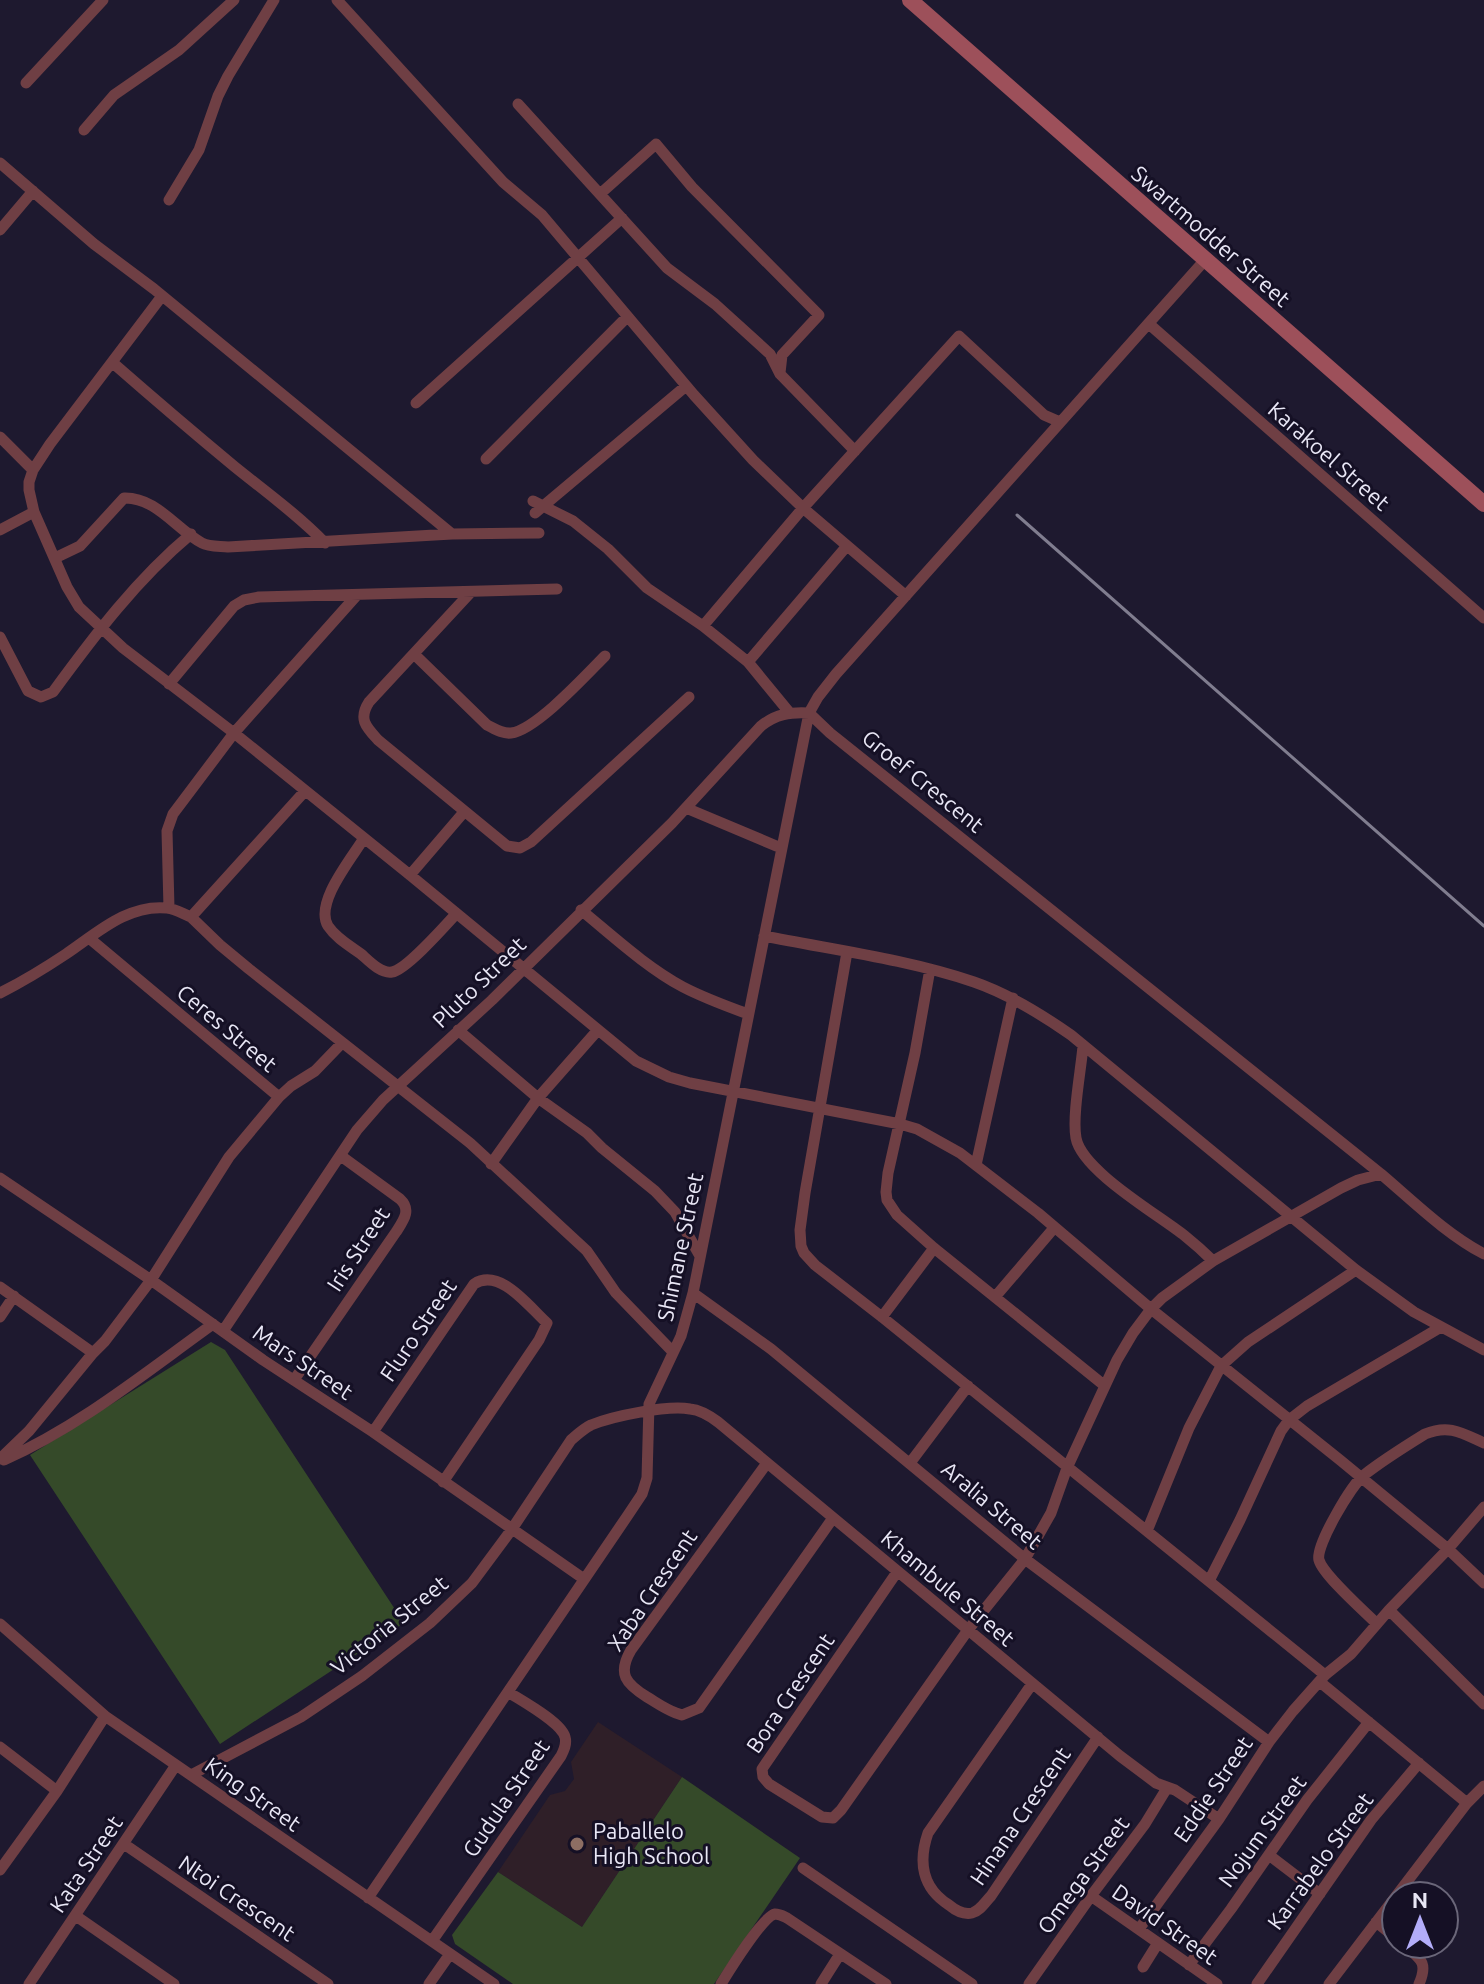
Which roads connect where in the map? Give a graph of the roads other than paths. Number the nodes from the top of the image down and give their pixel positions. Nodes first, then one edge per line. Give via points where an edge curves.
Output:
1 (103, 0) edge
2 (274, 0) edge
3 (337, 0) edge
4 (910, 0) edge
5 (230, 1) edge
6 (26, 83) dead end
7 (518, 104) dead end
8 (84, 130) dead end
9 (0, 163) edge
10 (33, 191) junction
11 (600, 194) junction
12 (169, 200) dead end
13 (622, 218) junction
14 (0, 230) edge
15 (577, 258) junction
16 (1205, 260) junction
17 (162, 296) junction
18 (627, 317) junction
19 (1149, 324) junction
20 (113, 363) junction
21 (780, 374) junction
22 (686, 386) junction
23 (416, 403) dead end
24 (1060, 422) junction
25 (329, 426) dead end
26 (0, 437) edge
27 (855, 451) junction
28 (486, 459) dead end
29 (33, 470) junction
30 (1484, 504) edge
31 (803, 508) junction
32 (34, 512) junction
33 (536, 518) junction
34 (0, 530) edge
35 (191, 534) junction
36 (452, 534) junction
37 (325, 543) junction
38 (846, 547) junction
39 (55, 558) junction
40 (557, 589) dead end
41 (471, 592) junction
42 (357, 595) junction
43 (906, 596) junction
44 (1484, 618) edge
45 (703, 626) junction
46 (101, 628) junction
47 (0, 637) edge
48 (414, 654) junction
49 (605, 656) dead end
50 (748, 662) junction
51 (169, 684) junction
52 (689, 697) dead end
53 (789, 712) junction
54 (809, 713) junction
55 (234, 733) junction
56 (305, 791) junction
57 (686, 808) junction
58 (464, 812) junction
59 (364, 838) junction
60 (781, 848) junction
61 (410, 875) junction
62 (169, 908) junction
63 (581, 910) junction
64 (456, 914) junction
65 (191, 917) junction
66 (764, 936) junction
67 (89, 938) junction
68 (847, 952) junction
69 (523, 969) junction
70 (930, 969) junction
71 (0, 993) edge
72 (1013, 998) junction
73 (748, 1014) junction
74 (458, 1030) junction
75 (597, 1031) junction
76 (342, 1043) junction
77 (1083, 1046) junction
78 (397, 1086) junction
79 (732, 1091) junction
80 (279, 1097) junction
81 (538, 1098) junction
82 (819, 1109) junction
83 (900, 1124) junction
84 (341, 1156) junction
85 (491, 1164) junction
86 (976, 1165) junction
87 (1381, 1174) junction
88 (0, 1178) edge
89 (1292, 1217) junction
90 (1054, 1228) junction
91 (934, 1248) junction
92 (1484, 1254) edge
93 (700, 1256) junction
94 (1213, 1261) junction
95 (1356, 1270) junction
96 (151, 1280) junction
97 (0, 1287) edge
98 (693, 1293) junction
99 (14, 1296) junction
100 (995, 1297) junction
101 (1151, 1309) junction
102 (0, 1317) edge
103 (882, 1317) junction
104 (1441, 1327) junction
105 (218, 1328) junction
106 (1484, 1350) edge
107 (673, 1352) junction
108 (93, 1353) junction
109 (1221, 1366) junction
110 (294, 1380) junction
111 (659, 1383) junction
112 (968, 1386) junction
113 (1105, 1386) junction
114 (672, 1408) junction
115 (647, 1412) junction
116 (1289, 1420) junction
117 (373, 1432) junction
118 (1484, 1443) edge
119 (0, 1461) edge
120 (767, 1463) junction
121 (910, 1463) junction
122 (1067, 1468) junction
123 (1360, 1477) junction
124 (443, 1482) junction
125 (1484, 1507) edge
126 (833, 1518) junction
127 (512, 1529) junction
128 (1147, 1531) junction
129 (1448, 1549) junction
130 (1025, 1559) junction
131 (897, 1572) junction
132 (584, 1579) junction
133 (1209, 1581) junction
134 (1484, 1583) edge
135 (1389, 1610) junction
136 (0, 1624) edge
137 (1377, 1624) junction
138 (968, 1630) junction
139 (1322, 1678) junction
140 (1032, 1684) junction
141 (508, 1692) junction
142 (1484, 1704) edge
143 (105, 1716) junction
144 (1369, 1722) junction
145 (1098, 1737) junction
146 (1269, 1742) junction
147 (0, 1747) edge
148 (1419, 1763) junction
149 (176, 1765) junction
150 (191, 1775) junction
151 (1484, 1786) edge
152 (1167, 1788) junction
153 (57, 1791) junction
154 (1467, 1803) junction
155 (1219, 1819) junction
156 (124, 1844) junction
157 (1269, 1855) junction
158 (803, 1868) dead end
159 (0, 1870) edge
160 (1320, 1894) junction
161 (1091, 1896) junction
162 (368, 1898) junction
163 (76, 1916) junction
164 (1376, 1922) junction
165 (1380, 1925) edge
166 (1139, 1929) junction
167 (432, 1941) junction
168 (1158, 1943) junction
169 (450, 1954) junction
170 (840, 1954) junction
171 (1420, 1960) edge
172 (1189, 1965) junction
173 (1143, 1967) dead end
174 (1033, 1983) edge
175 (29, 1984) edge
176 (174, 1984) edge
177 (328, 1984) edge
178 (429, 1984) edge
179 (494, 1984) edge
180 (721, 1984) edge
181 (821, 1984) edge
182 (886, 1984) edge
183 (972, 1984) edge
184 (1217, 1984) edge
185 (1257, 1984) edge
186 (1329, 1984) edge
187 (1419, 1984) edge

1 - 6 street
2 - 12 street via 228,76 199,150
3 - 15 street
4 - 16 main road, Swartmodder Street
5 - 8 street via 179,50 114,95
7 - 11 street
9 - 10 street
10 - 14 street
10 - 17 street
11 - 13 street
11 - 21 street via 656,144 819,315 782,355
13 - 15 street
13 - 21 street via 667,268 770,354
15 - 18 street
15 - 23 street
16 - 19 street
16 - 30 main road, Swartmodder Street
17 - 20 street
17 - 36 street
18 - 22 street
18 - 28 street
19 - 24 street
19 - 44 street, Karakoel Street
20 - 29 street
20 - 37 street
21 - 27 street
22 - 31 street
22 - 33 street
24 - 27 street via 1044,415 959,336
24 - 43 street
25 - 33 street via 449,536
26 - 29 street
27 - 31 street
29 - 32 street via 29,490
31 - 38 street
31 - 45 street
32 - 34 street
32 - 39 street
33 - 36 street
33 - 45 street via 573,521 647,588
35 - 37 street via 204,545 228,547
35 - 39 street via 151,505 124,498 80,546
35 - 46 street
36 - 37 street
38 - 43 street
38 - 50 street
39 - 46 street via 79,607
40 - 41 street
41 - 42 street
41 - 48 street
42 - 51 street via 244,600
42 - 55 street
43 - 54 street via 824,688
45 - 50 street
46 - 47 street via 53,692 41,697 28,691
46 - 51 street
48 - 49 street via 487,725 508,733 542,715
48 - 58 street via 369,702 363,721 378,740
50 - 53 street
51 - 55 street
52 - 58 street via 524,846 507,846
53 - 54 street
53 - 57 street, Pluto Street via 761,726
54 - 60 street, Shimane Street
54 - 87 street, Groef Crescent
55 - 56 street
55 - 62 street via 169,822
56 - 59 street
56 - 65 street
57 - 60 street
57 - 63 street, Pluto Street
58 - 61 street
59 - 61 street
59 - 64 street via 325,905 325,919 335,934 380,969 392,972
60 - 66 street, Shimane Street
61 - 64 street
62 - 65 street
62 - 67 street via 122,917
63 - 69 street, Pluto Street
63 - 73 street via 681,986
64 - 69 street
65 - 76 street
66 - 68 street
66 - 73 street, Shimane Street
67 - 71 street
67 - 80 street, Ceres Street
68 - 70 street
68 - 82 street
69 - 74 street, Pluto Street
69 - 75 street
70 - 72 street
70 - 83 street
72 - 77 street
72 - 86 street
73 - 79 street, Shimane Street
74 - 78 street, Pluto Street
74 - 81 street
75 - 79 street via 652,1069
75 - 81 street
76 - 78 street
76 - 80 street
77 - 89 street
77 - 94 street via 1079,1147 1094,1166
78 - 84 street, Pluto Street
78 - 85 street
79 - 82 street
79 - 93 street, Shimane Street
80 - 96 street, Ceres Street via 229,1157
81 - 85 street
81 - 93 street via 655,1191 675,1212
82 - 83 street
82 - 103 street via 801,1246 815,1265
83 - 86 street via 931,1136
83 - 91 street via 887,1200
84 - 105 street, Pluto Street
84 - 110 street, Iris Street via 405,1203 406,1214
85 - 107 street via 587,1251 616,1293
86 - 90 street
87 - 89 street via 1341,1188
87 - 92 street, Groef Crescent
88 - 96 street, Mars Street
89 - 94 street
89 - 95 street
90 - 100 street
90 - 101 street
91 - 100 street
91 - 103 street
93 - 98 street, Shimane Street
94 - 101 street
95 - 104 street
95 - 109 street
96 - 105 street, Mars Street
96 - 108 street, Ceres Street
97 - 99 street
98 - 107 street, Shimane Street
98 - 121 street, Aralia Street via 771,1349
99 - 102 street
99 - 108 street
100 - 113 street
101 - 109 street
101 - 113 street
103 - 112 street
104 - 106 street
104 - 116 street
105 - 110 street, Mars Street
105 - 119 street via 34,1447
107 - 111 street, Shimane Street
108 - 119 street, Ceres Street
109 - 116 street
109 - 128 street
110 - 117 street, Mars Street
111 - 114 street
111 - 115 street, Shimane Street
112 - 121 street
112 - 122 street
113 - 122 street
114 - 115 street, Khambule Street
114 - 120 street, Khambule Street via 710,1416
115 - 127 street, Victoria Street via 581,1431
115 - 132 street, Shimane Street via 648,1467 642,1494
116 - 123 street
116 - 133 street
117 - 124 street, Mars Street
117 - 124 street, Fluro Street via 474,1284 493,1279 508,1287 547,1323
118 - 123 street via 1435,1429
120 - 126 street, Khambule Street
120 - 126 street, Xaba Crescent via 631,1650 624,1672 634,1689 682,1715 699,1708
121 - 130 street, Aralia Street
122 - 128 street
122 - 130 street via 1051,1513
123 - 129 street
123 - 137 street via 1324,1536 1319,1561
124 - 127 street, Mars Street
125 - 129 street, Eddie Street
126 - 131 street, Khambule Street
127 - 132 street, Mars Street
127 - 150 street, Victoria Street via 472,1583 362,1676 301,1717
128 - 133 street
129 - 134 street
129 - 135 street, Eddie Street
130 - 138 street
130 - 146 street, Aralia Street
131 - 138 street, Khambule Street
131 - 138 street, Bora Crescent via 764,1764 762,1774 769,1784 822,1817 836,1816
132 - 141 street, Shimane Street
133 - 139 street
135 - 137 street, Eddie Street
135 - 142 street
136 - 143 street, King Street
137 - 139 street, Eddie Street
138 - 140 street, Khambule Street
139 - 144 street
139 - 146 street, Eddie Street
140 - 145 street, Khambule Street
140 - 145 street, Hinana Crescent via 928,1833 925,1876 942,1901 968,1913 982,1906
141 - 162 street, Shimane Street
141 - 167 street, Gudula Street via 559,1727 566,1745
143 - 149 street, King Street
143 - 153 street
144 - 148 street
144 - 157 street, Nojum Street
145 - 152 street, Khambule Street
146 - 155 street, Eddie Street
147 - 153 street
148 - 154 street
148 - 160 street, Karrabelo Street
149 - 150 street, King Street
149 - 156 street, Kata Street
150 - 162 street, King Street
151 - 154 street
152 - 155 street, Khambule Street
152 - 161 street, Omega Street
153 - 159 street
154 - 164 street
155 - 166 street, Eddie Street
156 - 163 street, Kata Street
156 - 177 street, Ntoi Crescent
157 - 160 street
157 - 172 street, Nojum Street
158 - 183 street
160 - 185 street, Karrabelo Street
161 - 166 street, David Street
161 - 174 street, Omega Street
162 - 167 street, King Street
163 - 175 street, Kata Street
163 - 176 street
164 - 165 street
164 - 186 street
166 - 168 street, David Street
167 - 169 street, King Street
168 - 172 street, David Street
168 - 173 street
169 - 178 street
169 - 179 street, King Street
170 - 180 street via 774,1914
170 - 181 street
170 - 182 street
171 - 187 street via 1424,1967
172 - 184 street, David Street

